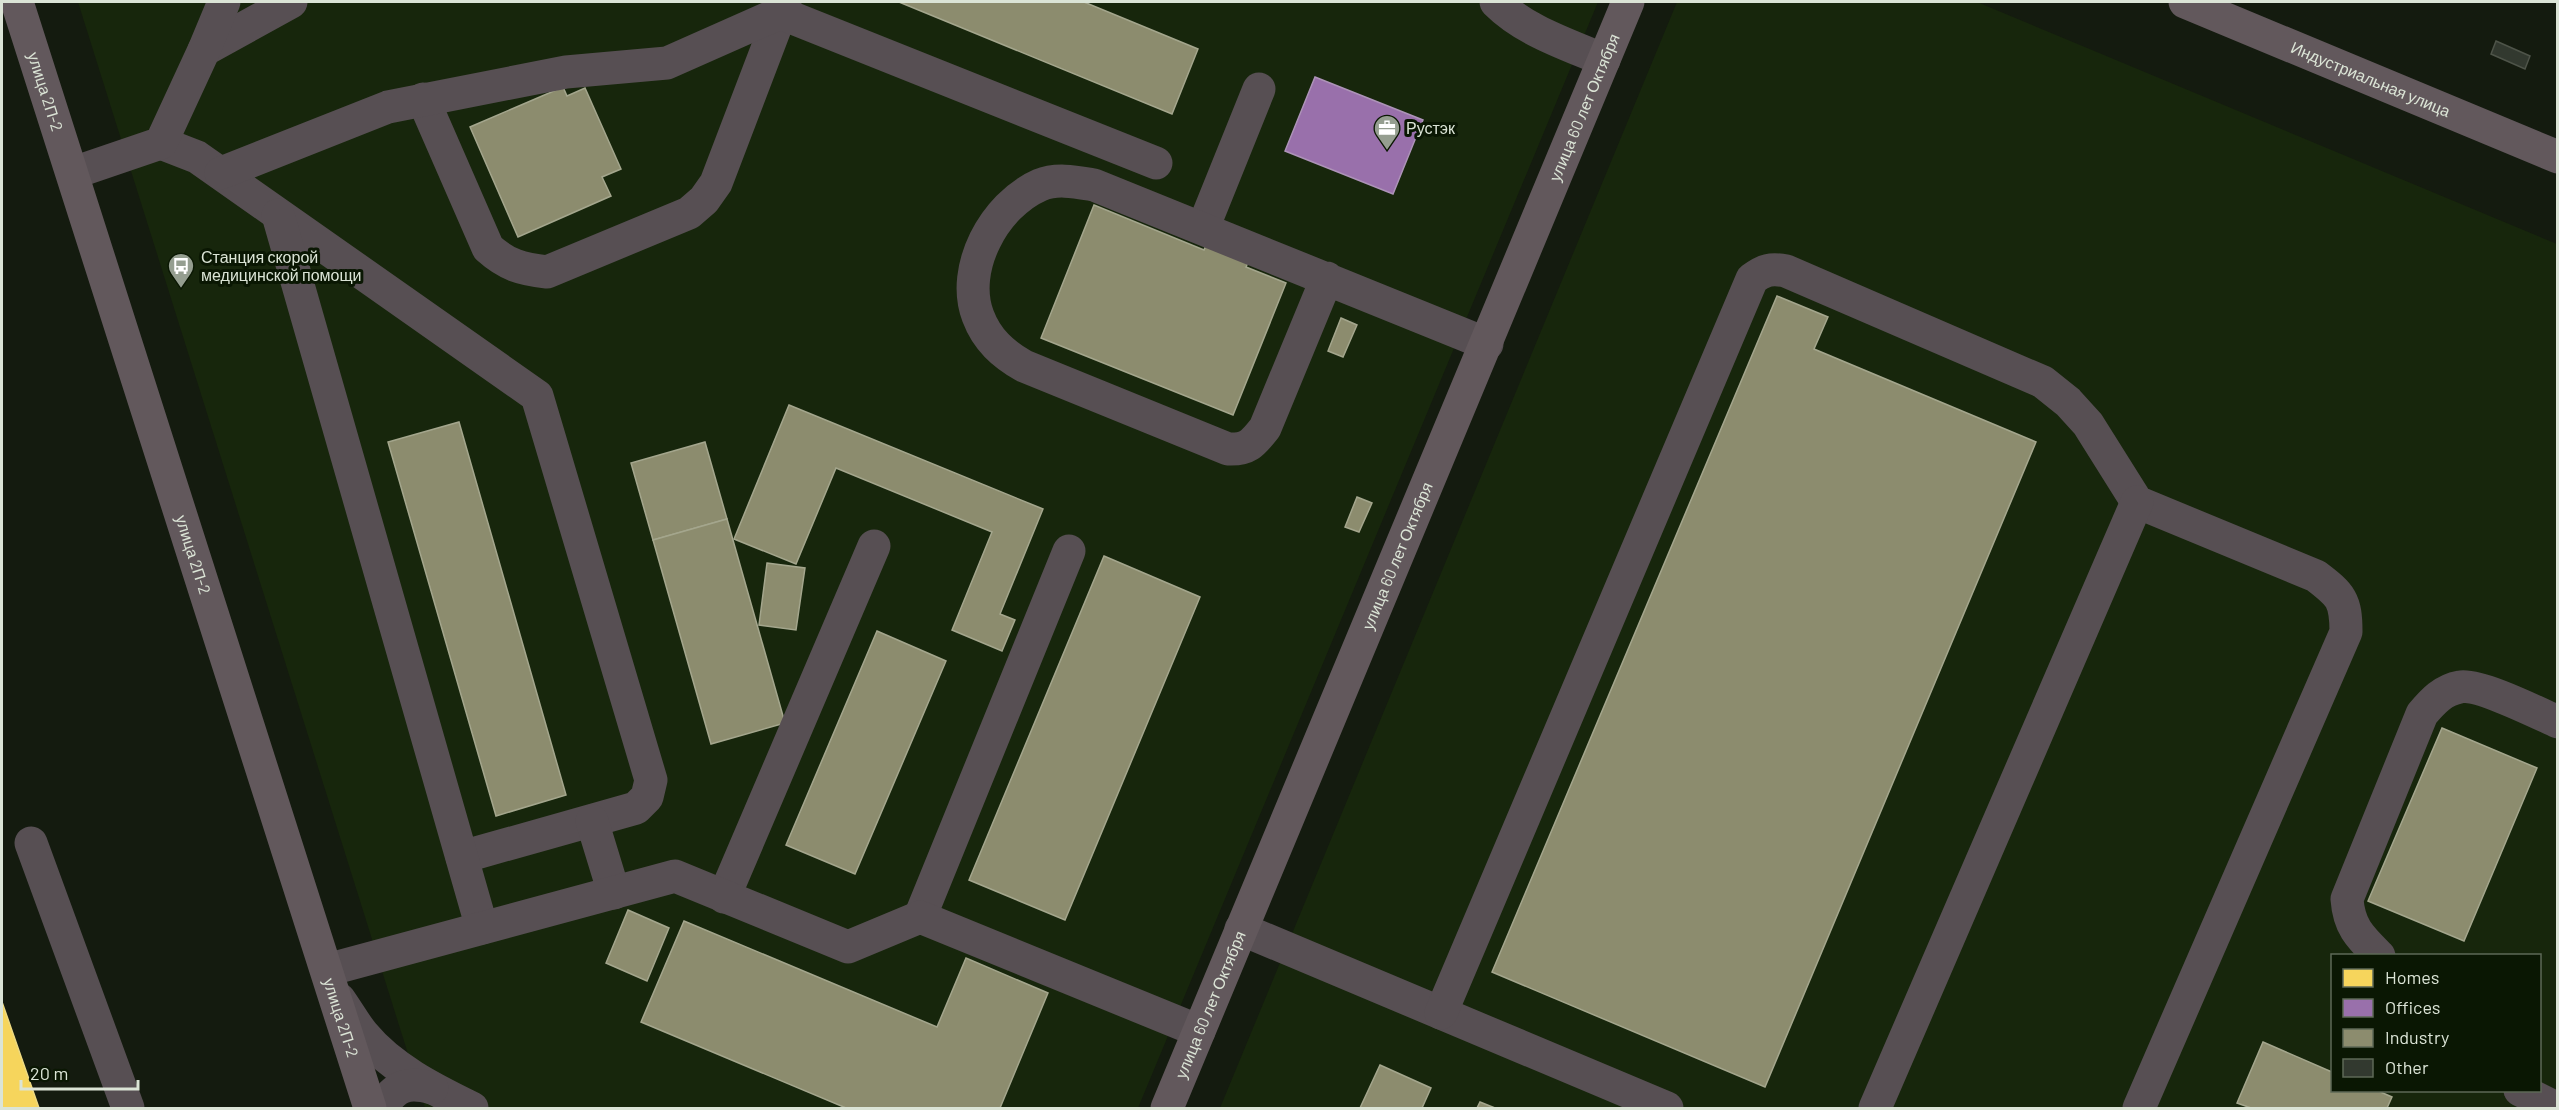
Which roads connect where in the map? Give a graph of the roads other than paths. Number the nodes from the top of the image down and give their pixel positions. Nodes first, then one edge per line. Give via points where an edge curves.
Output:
1 (17, 2) edge
2 (224, 2) edge
3 (291, 2) edge
4 (1496, 2) edge
5 (1629, 2) edge
6 (2185, 2) edge
7 (783, 7) edge
8 (204, 50) junction
9 (1604, 60) junction
10 (1259, 89) dead end
11 (423, 99) junction
12 (161, 143) junction
13 (2558, 157) edge
14 (1156, 163) dead end
15 (73, 173) junction
16 (221, 174) junction
17 (278, 215) junction
18 (1203, 228) junction
19 (1327, 278) junction
20 (1487, 345) junction
21 (2137, 502) junction
22 (874, 546) dead end
23 (1069, 551) dead end
24 (2558, 722) edge
25 (592, 821) junction
26 (31, 843) dead end
27 (743, 855) junction
28 (462, 857) junction
29 (675, 876) junction
30 (614, 893) junction
31 (724, 897) junction
32 (920, 917) junction
33 (482, 928) junction
34 (1241, 929) junction
35 (2377, 954) edge
36 (331, 981) junction
37 (1441, 1013) junction
38 (1199, 1031) junction
39 (432, 1088) junction
40 (2524, 1092) edge
41 (128, 1108) edge
42 (370, 1108) edge
43 (381, 1108) edge
44 (472, 1108) edge
45 (1167, 1108) edge
46 (1667, 1108) edge
47 (1875, 1108) edge
48 (2139, 1108) edge
49 (2556, 1108) edge

1 - 15 main road, улица 2П-2
2 - 8 lane
3 - 8 lane
4 - 9 lane via 1528,27
5 - 9 main road, улица 60 лет Октября
6 - 13 main road, Индустриальная улица
7 - 11 lane via 667,63 566,72
7 - 11 lane via 716,183 704,201 689,213 547,272 503,261 488,248
7 - 14 lane
8 - 12 lane
9 - 20 main road, улица 60 лет Октября
10 - 18 lane
11 - 16 lane via 388,107
12 - 15 lane
12 - 16 lane via 197,157
15 - 36 main road, улица 2П-2
16 - 17 lane
17 - 25 lane via 537,396 651,780 647,797 636,808
17 - 28 lane
18 - 19 lane
18 - 19 lane via 1094,185 1068,180 1040,185 1017,200 993,226 978,256 973,286 978,315 1003,354 1024,366 1228,449 1242,450 1264,428
19 - 20 lane
20 - 34 main road, улица 60 лет Октября
21 - 37 lane via 2088,424 2043,382 1786,271 1775,268 1752,279
21 - 47 lane
21 - 48 lane via 2316,576 2334,590 2346,608 2346,632
22 - 27 lane
23 - 32 lane
24 - 35 lane via 2488,692 2462,686 2438,696 2422,714 2347,899 2348,918
25 - 28 lane
25 - 30 lane
26 - 41 lane
27 - 29 lane
27 - 31 lane
28 - 33 lane
29 - 30 lane
29 - 31 lane
30 - 33 lane
31 - 32 lane via 848,947
32 - 38 lane
33 - 36 lane
34 - 37 lane
34 - 38 main road, улица 60 лет Октября
36 - 39 lane via 364,1035
36 - 42 main road, улица 2П-2
37 - 46 lane
38 - 45 main road, улица 60 лет Октября
39 - 43 lane via 407,1084
39 - 44 lane
40 - 49 lane

